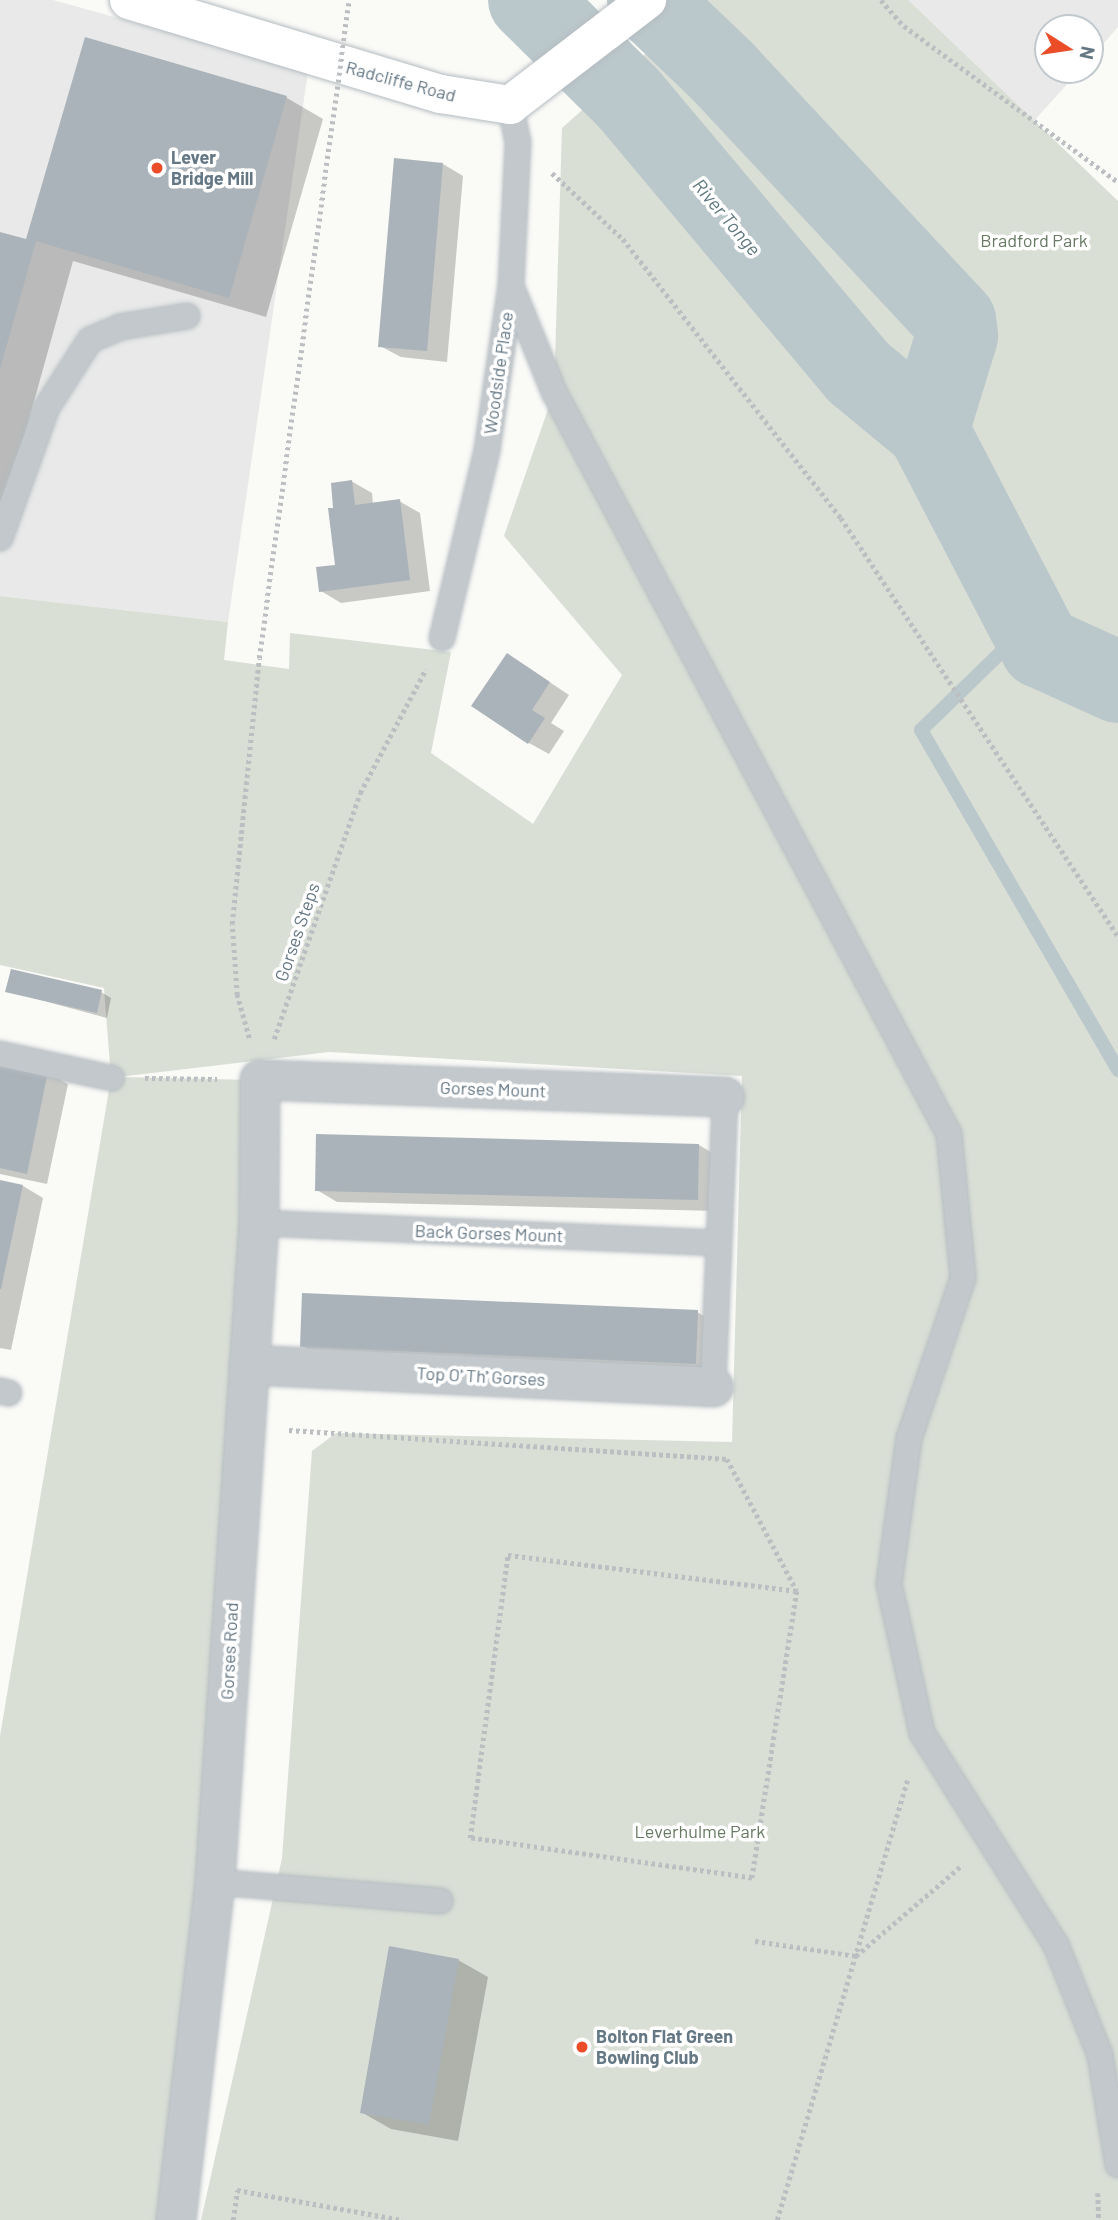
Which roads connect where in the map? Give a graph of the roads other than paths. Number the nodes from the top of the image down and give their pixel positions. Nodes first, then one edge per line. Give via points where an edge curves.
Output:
1 (129, 0) edge
2 (647, 0) edge
3 (510, 105) junction
4 (511, 286) junction
5 (187, 316) dead end
6 (0, 538) edge
7 (442, 638) road end
8 (0, 1054) edge
9 (111, 1078) road end
10 (260, 1080) joint
11 (725, 1097) joint
12 (259, 1223) junction
13 (719, 1242) junction
14 (249, 1365) junction
15 (713, 1387) joint
16 (215, 1882) junction
17 (440, 1901) dead end
18 (1118, 2165) edge
19 (176, 2220) edge

1 - 3 main road, Radcliffe Road via 441,94
2 - 3 main road
3 - 4 lane, Woodside Place via 517,142
4 - 7 lane, Woodside Place via 487,450
4 - 18 lane via 554,392 949,1134 963,1278 909,1438 889,1584 922,1733 1056,1945 1100,2056
5 - 6 lane via 120,327 90,340 47,407
8 - 9 lane
10 - 11 street, Gorses Mount
10 - 12 street, Gorses Road
11 - 13 lane
12 - 13 lane, Back Gorses Mount
12 - 14 street, Gorses Road
13 - 15 lane
14 - 15 street, Top O' Th' Gorses
14 - 16 street, Gorses Road
16 - 17 lane
16 - 19 street, Gorses Road

